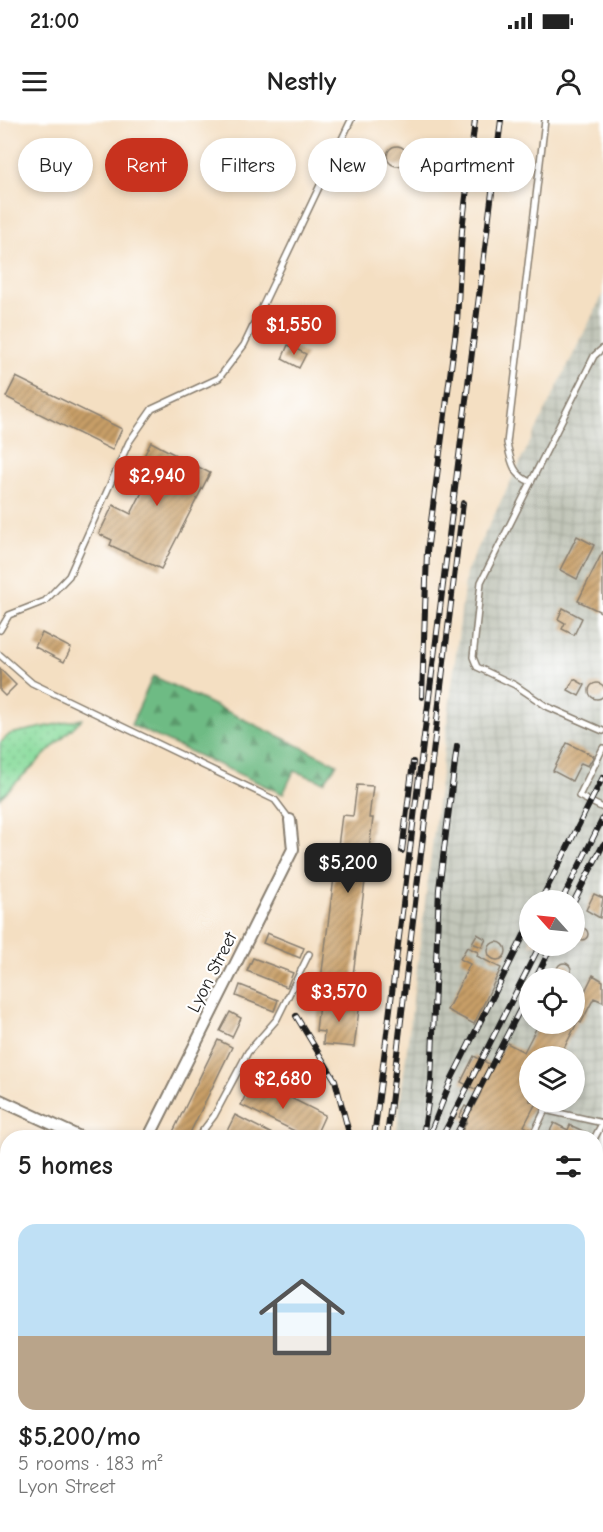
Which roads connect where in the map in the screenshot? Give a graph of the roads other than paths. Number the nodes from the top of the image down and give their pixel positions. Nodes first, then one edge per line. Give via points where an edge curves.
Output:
1 (351, 120) edge
2 (545, 120) edge
3 (603, 348) edge
4 (531, 482) junction
5 (0, 630) edge
6 (0, 655) edge
7 (603, 731) edge
8 (603, 748) edge
9 (603, 808) edge
10 (290, 820) joint
11 (309, 954) dead end
12 (0, 1100) edge
13 (603, 1122) edge
14 (65, 1130) edge
15 (152, 1130) edge
16 (203, 1130) edge
17 (535, 1130) edge

1 - 5 lane via 244,345 219,378 152,409 129,441 69,576 45,600 9,615
2 - 4 lane via 507,443 513,468
3 - 4 lane via 594,356
4 - 7 lane via 482,582 473,657 477,667 515,685 546,706
6 - 10 lane via 32,683 275,800
8 - 9 lane via 579,796
10 - 15 street, Lyon Street via 293,849
11 - 16 lane via 277,1019 248,1052
12 - 14 street
13 - 17 lane via 545,1110

